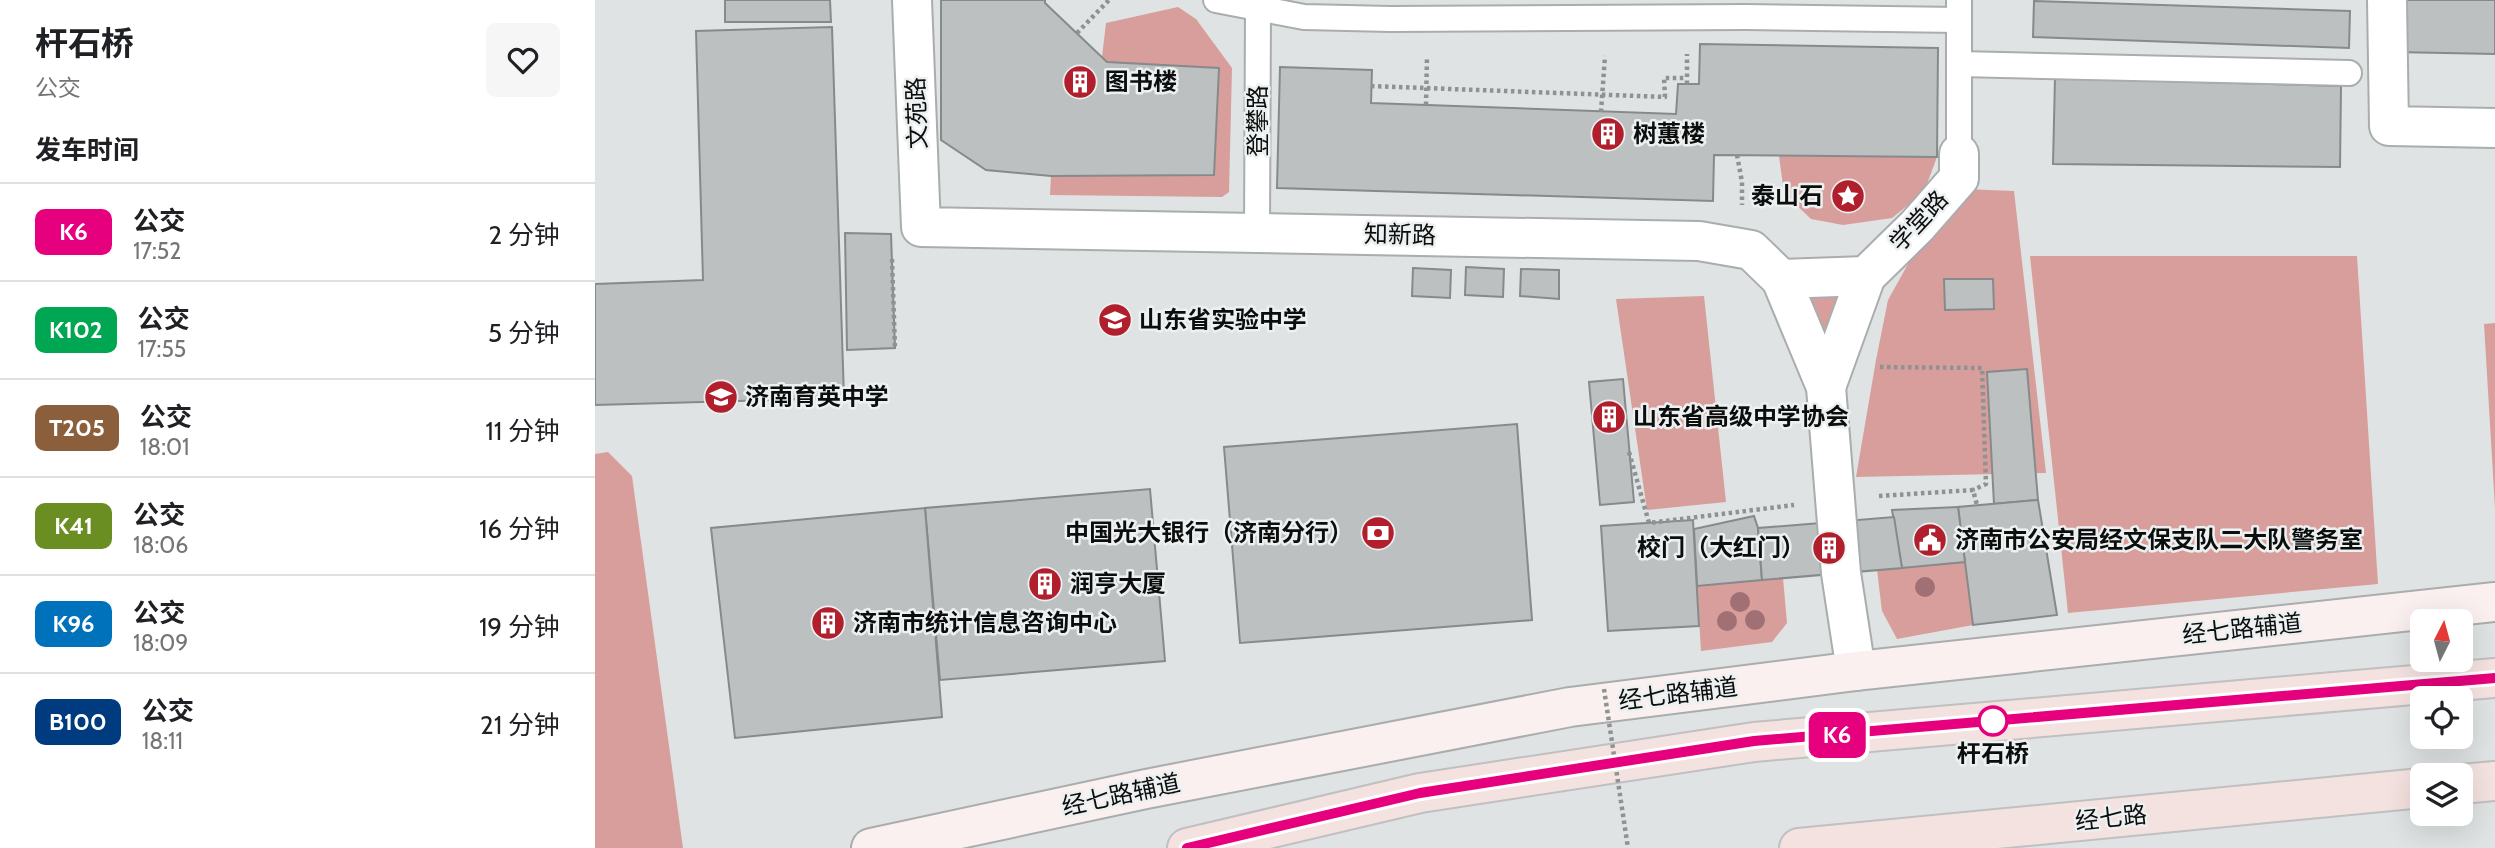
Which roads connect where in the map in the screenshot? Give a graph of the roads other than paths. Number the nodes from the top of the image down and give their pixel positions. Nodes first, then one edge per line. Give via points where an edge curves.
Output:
1 (912, 0) edge
2 (1216, 0) edge
3 (2387, 0) edge
4 (1274, 7) edge
5 (1959, 10) edge
6 (1959, 64) junction
7 (2349, 73) dead end
8 (2495, 128) edge
9 (1959, 154) joint
10 (1257, 232) junction
11 (906, 237) joint
12 (1866, 276) junction
13 (1781, 279) junction
14 (1830, 377) junction
15 (2495, 602) edge
16 (1856, 671) junction
17 (2495, 678) edge
18 (2495, 781) edge
19 (2473, 783) edge
20 (2410, 789) edge
21 (871, 848) edge
22 (1187, 848) edge
23 (1800, 848) edge

1 - 11 street, 文苑路
2 - 4 lane
3 - 8 street via 2389,126
4 - 5 lane via 1304,17 1391,19
4 - 10 lane, 登攀路
5 - 6 lane, 学堂路
6 - 7 lane
6 - 9 lane, 学堂路
9 - 12 street, 学堂路 via 1959,178
10 - 11 street, 知新路
10 - 13 street, 知新路 via 1699,241 1751,250
12 - 13 street
12 - 14 street, 学堂路
13 - 14 street, 学堂路
14 - 16 street, 学堂路 via 1841,573
15 - 16 street, 经七路辅道
16 - 21 street, 经七路辅道 via 1570,707
17 - 22 main road via 1754,741 1420,793
18 - 19 main road
20 - 23 main road, 经七路

